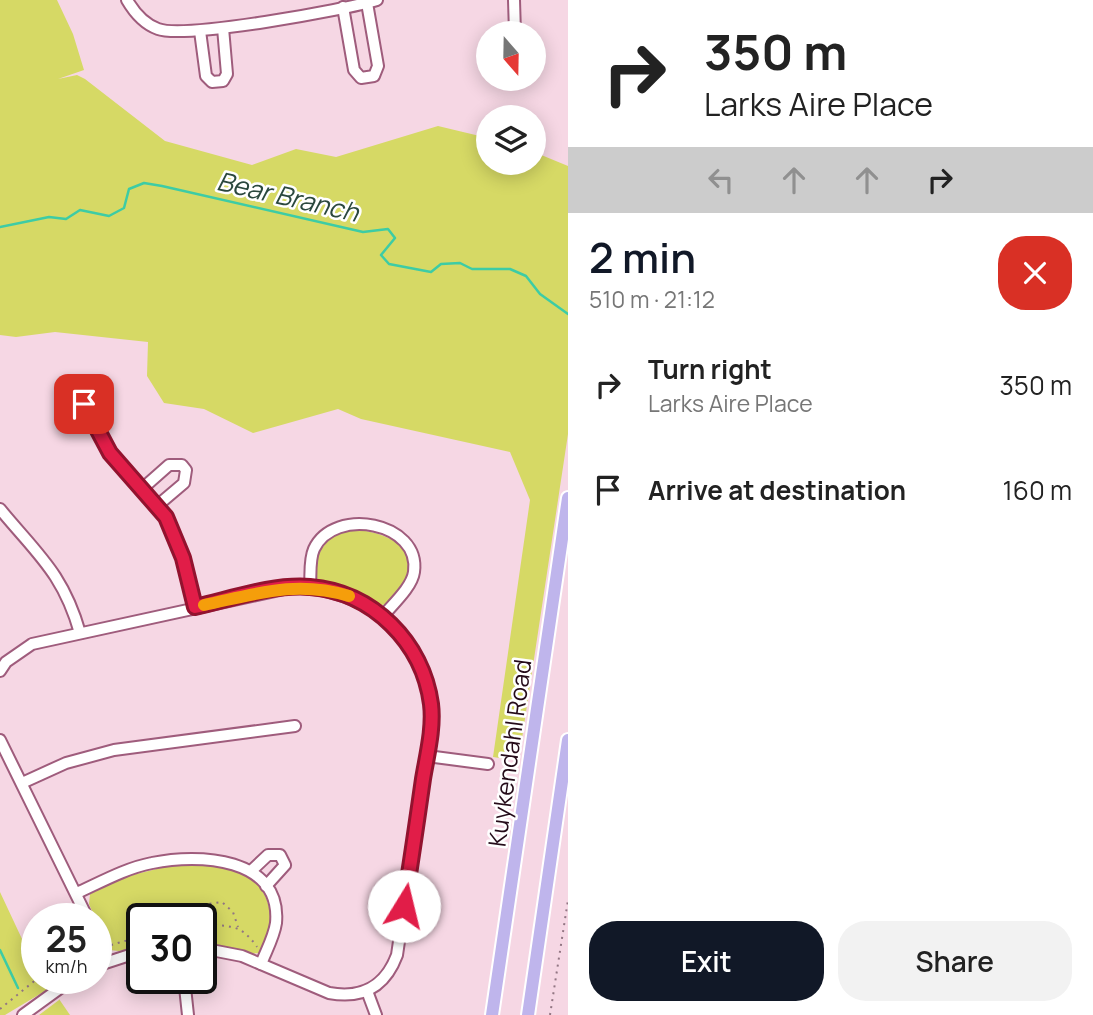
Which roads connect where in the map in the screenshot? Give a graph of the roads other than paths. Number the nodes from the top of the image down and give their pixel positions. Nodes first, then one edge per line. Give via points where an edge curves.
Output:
1 (127, 0) edge
2 (514, 0) edge
3 (372, 2) edge
4 (343, 7) junction
5 (515, 21) edge
6 (223, 28) junction
7 (200, 31) junction
8 (84, 404) dead end
9 (143, 488) junction
10 (568, 498) edge
11 (158, 505) junction
12 (0, 509) edge
13 (310, 587) junction
14 (195, 607) junction
15 (383, 616) junction
16 (80, 633) junction
17 (0, 671) edge
18 (295, 726) dead end
19 (0, 740) edge
20 (568, 740) edge
21 (427, 756) junction
22 (488, 764) dead end
23 (22, 783) junction
24 (251, 871) junction
25 (266, 886) junction
26 (77, 892) junction
27 (81, 903) edge
28 (217, 950) edge
29 (263, 960) junction
30 (367, 991) junction
31 (52, 994) edge
32 (186, 994) edge
33 (23, 1015) edge
34 (188, 1015) edge
35 (376, 1015) edge
36 (492, 1015) edge
37 (528, 1015) edge

1 - 7 street via 143,21 159,30
2 - 5 street
3 - 4 street
3 - 4 street via 378,66 374,76 361,78 354,70
4 - 6 street
6 - 7 street
6 - 7 street via 227,74 223,81 212,82 206,76
8 - 9 street via 110,453
9 - 11 street
9 - 11 street via 169,465 182,465 184,483
10 - 36 main road, Kuykendahl Road
11 - 14 street via 176,537
12 - 16 street via 52,568
13 - 14 street
13 - 15 street via 348,596
13 - 15 street via 314,550 328,533 357,523 380,528 407,544 414,570 412,580
14 - 16 street
15 - 21 street via 407,643 423,675 431,705
16 - 17 street via 32,644
18 - 23 street via 114,750 66,763
19 - 23 street
20 - 37 main road
21 - 22 street
21 - 30 street via 397,955 385,978
23 - 26 street
24 - 25 street
24 - 25 street via 268,855 280,855 285,865
24 - 26 street via 226,862 174,860 129,870
25 - 29 street via 276,912
26 - 27 street
28 - 29 street
29 - 30 street via 329,993 344,996
30 - 35 street
31 - 33 street
32 - 34 street

